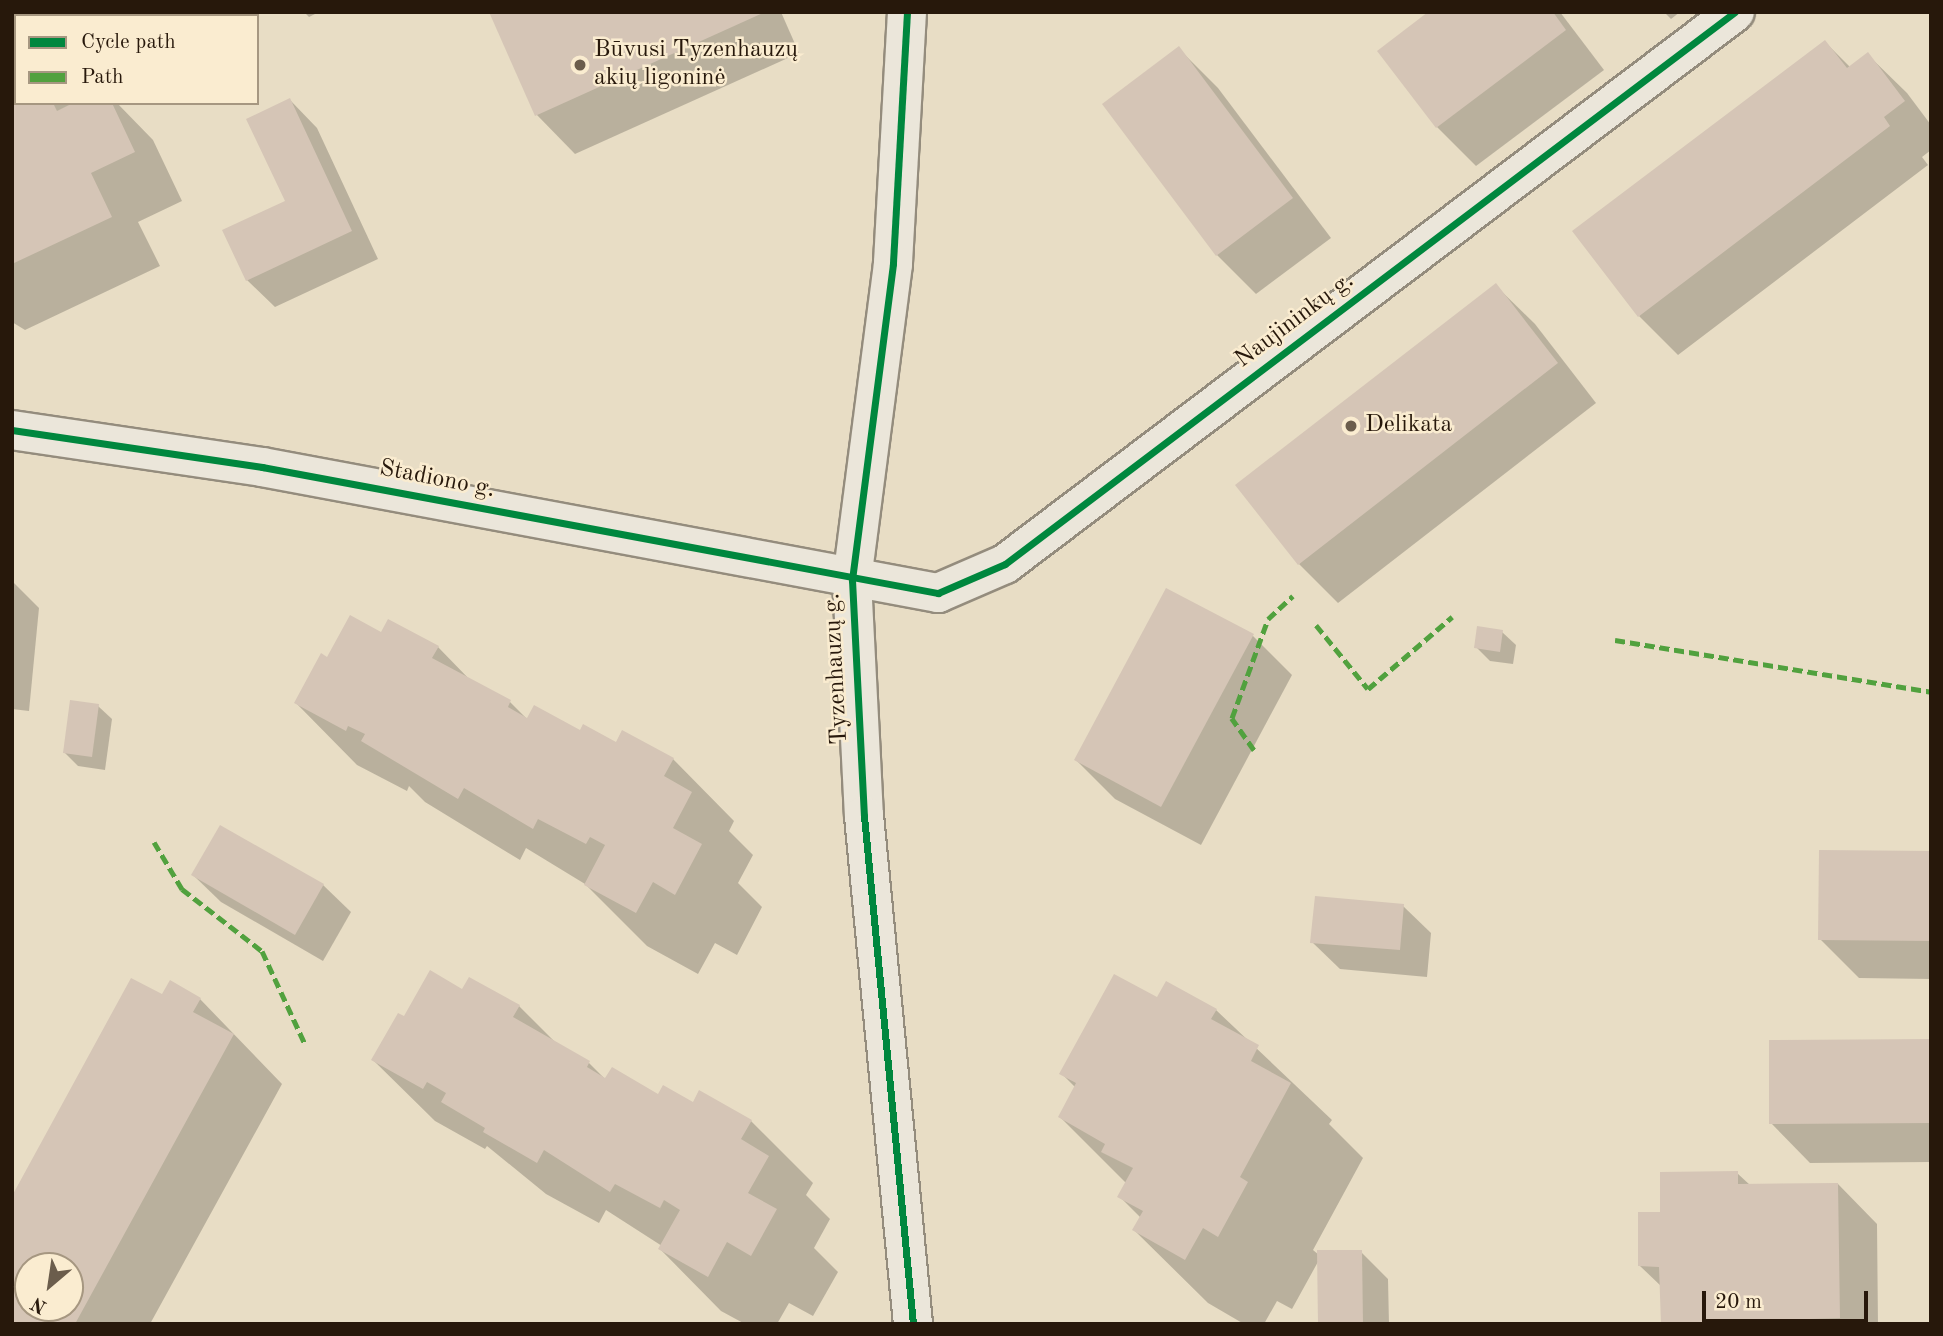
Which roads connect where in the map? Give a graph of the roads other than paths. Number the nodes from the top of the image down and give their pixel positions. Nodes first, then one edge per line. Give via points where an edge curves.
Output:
1 (907, 12) edge
2 (1735, 12) edge
3 (12, 430) edge
4 (852, 580) junction
5 (914, 1324) edge

1 - 4 street, Tyzenhauzų g. via 893,264
2 - 4 street, Naujininkų g. via 1005,564 938,593
3 - 4 street, Stadiono g. via 262,467
4 - 5 street, Tyzenhauzų g. via 864,816

